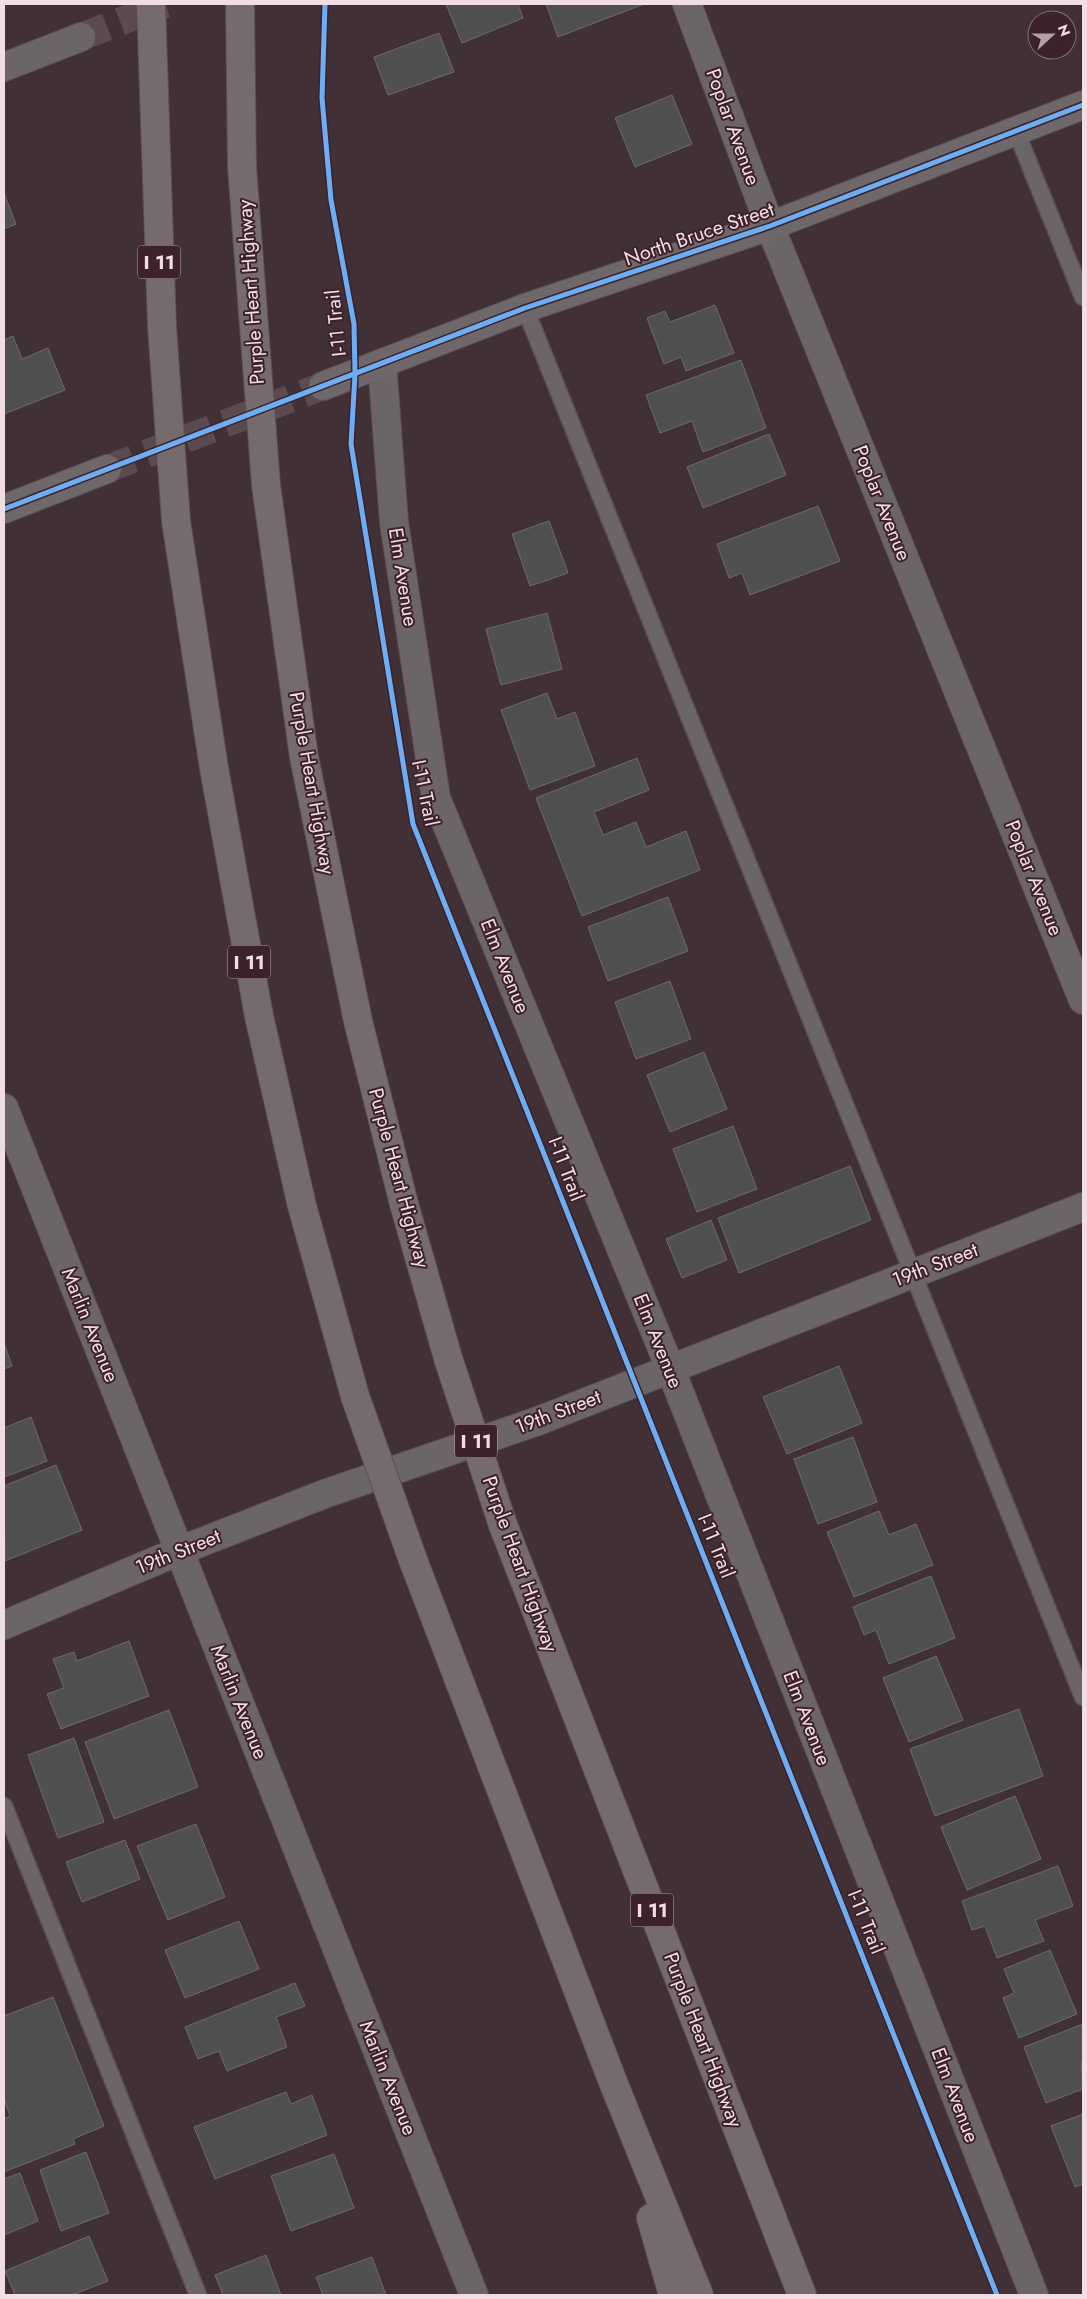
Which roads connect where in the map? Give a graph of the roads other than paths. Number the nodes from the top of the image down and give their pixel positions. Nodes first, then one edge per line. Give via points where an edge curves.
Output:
1 (151, 4) edge
2 (240, 4) edge
3 (687, 4) edge
4 (81, 37) tunnel mouth
5 (4, 67) edge
6 (1083, 105) edge
7 (1016, 131) junction
8 (770, 226) junction
9 (1083, 297) edge
10 (525, 308) junction
11 (382, 363) junction
12 (323, 386) tunnel mouth
13 (107, 469) tunnel mouth
14 (4, 509) edge
15 (1083, 1000) edge
16 (4, 1108) edge
17 (1083, 1207) edge
18 (914, 1273) junction
19 (670, 1368) junction
20 (179, 1551) junction
21 (4, 1626) edge
22 (1083, 1697) edge
23 (4, 1806) edge
24 (613, 2082) junction
25 (198, 2295) edge
26 (474, 2295) edge
27 (673, 2295) edge
28 (699, 2295) edge
29 (802, 2295) edge
30 (1034, 2295) edge

1 - 24 highway, I 11, bridge via 162,327 176,521 214,768 259,1016 302,1206 355,1396 413,1560
2 - 29 highway, Purple Heart Highway / I 11, bridge via 242,167 266,485 304,757 358,1020 404,1204 448,1358 503,1525
3 - 8 street, Poplar Avenue
4 - 5 street
6 - 7 street, North Bruce Street
7 - 8 street, North Bruce Street
7 - 9 lane
8 - 10 street, North Bruce Street
8 - 15 street, Poplar Avenue
10 - 11 street, North Bruce Street
10 - 18 lane
11 - 12 street, North Bruce Street
11 - 19 street, Elm Avenue via 394,522 436,798
13 - 14 street
16 - 20 street, Marlin Avenue
17 - 18 street, 19th Street
18 - 19 street, 19th Street
18 - 22 lane
19 - 20 street, 19th Street via 538,1421 328,1493
19 - 30 street, Elm Avenue
20 - 21 street, 19th Street
20 - 26 street, Marlin Avenue
23 - 25 lane
24 - 27 highway
24 - 28 highway, I 11

